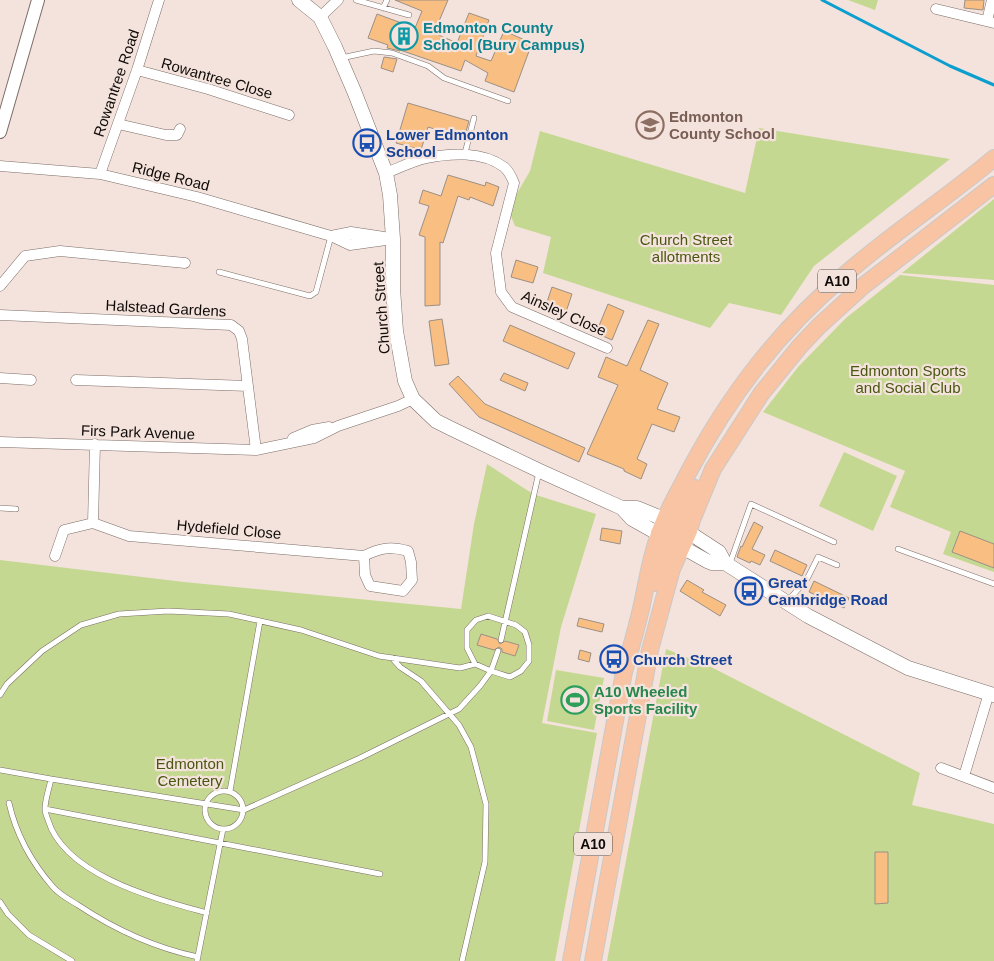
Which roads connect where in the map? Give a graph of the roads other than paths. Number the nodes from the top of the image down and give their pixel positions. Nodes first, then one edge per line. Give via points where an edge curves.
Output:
1 (38, 0) edge
2 (158, 0) edge
3 (299, 0) edge
4 (338, 0) edge
5 (356, 0) edge
6 (386, 0) edge
7 (992, 0) edge
8 (383, 8) junction
9 (936, 10) dead end
10 (409, 15) dead end
11 (320, 17) junction
12 (991, 22) edge
13 (341, 58) junction
14 (137, 70) junction
15 (508, 100) dead end
16 (289, 114) dead end
17 (474, 118) dead end
18 (118, 124) junction
19 (180, 129) dead end
20 (0, 132) edge
21 (465, 154) junction
22 (994, 158) edge
23 (0, 166) edge
24 (386, 173) junction
25 (100, 174) junction
26 (994, 185) edge
27 (331, 236) junction
28 (393, 239) junction
29 (186, 263) dead end
30 (219, 272) dead end
31 (0, 286) edge
32 (0, 315) edge
33 (607, 348) dead end
34 (0, 378) edge
35 (31, 380) dead end
36 (76, 380) dead end
37 (248, 386) junction
38 (413, 399) junction
39 (0, 442) edge
40 (95, 444) junction
41 (256, 450) junction
42 (540, 471) junction
43 (0, 508) edge
44 (16, 508) dead end
45 (93, 524) junction
46 (674, 532) junction
47 (834, 542) dead end
48 (898, 549) dead end
49 (55, 556) dead end
50 (364, 556) junction
51 (727, 564) junction
52 (837, 565) dead end
53 (994, 584) edge
54 (787, 603) junction
55 (260, 621) junction
56 (506, 622) junction
57 (501, 640) dead end
58 (498, 651) dead end
59 (391, 657) junction
60 (475, 664) junction
61 (491, 670) junction
62 (992, 694) edge
63 (0, 695) edge
64 (450, 713) junction
65 (940, 768) dead end
66 (0, 770) edge
67 (606, 772) junction
68 (626, 776) junction
69 (964, 776) junction
70 (51, 780) junction
71 (994, 788) edge
72 (230, 791) junction
73 (9, 803) dead end
74 (206, 804) junction
75 (46, 809) junction
76 (244, 810) junction
77 (223, 829) junction
78 (220, 843) junction
79 (380, 874) dead end
80 (0, 902) edge
81 (207, 913) junction
82 (198, 959) edge
83 (72, 961) edge
84 (462, 961) edge
85 (572, 961) edge
86 (593, 961) edge

1 - 20 street
2 - 14 street, Rowantree Road
3 - 11 main road, Church Street
4 - 11 street
5 - 8 lane
6 - 8 lane
7 - 12 street
8 - 10 lane
9 - 12 street
11 - 13 main road, Church Street
13 - 15 lane via 374,51 392,53 428,66 444,78
13 - 24 main road, Church Street
14 - 16 street, Rowantree Close
14 - 18 street, Rowantree Road
17 - 21 lane
18 - 19 street via 177,136
18 - 25 street, Rowantree Road
21 - 24 street, Ainsley Close via 425,158
21 - 33 street, Ainsley Close via 504,167 514,183 496,253 501,292 512,307
22 - 46 highway, A10 via 850,270 784,332 740,387 709,434
23 - 25 street, Ridge Road
24 - 28 main road, Church Street
25 - 27 street, Ridge Road via 196,197
26 - 46 highway, A10 via 863,286 800,346 761,394 713,469 692,520
27 - 28 street, Ridge Road via 350,245
27 - 30 lane via 316,292 310,296
28 - 38 main road, Church Street via 396,330 405,382
29 - 31 street via 44,252 25,256
32 - 37 street, Halstead Gardens via 231,325 242,339
34 - 35 street
36 - 37 street
37 - 41 street, Halstead Gardens
38 - 41 street, Firs Park Avenue via 338,426 312,430
38 - 42 main road, Church Street via 436,421
39 - 40 street, Firs Park Avenue
40 - 41 street, Firs Park Avenue
40 - 45 street
42 - 46 main road, Church Street via 622,508 637,508
42 - 56 lane
43 - 44 lane
45 - 49 street, Hydefield Close via 64,530
45 - 50 street, Hydefield Close via 130,536
46 - 51 main road, Church Street via 707,561
46 - 67 highway, A10 via 655,582 644,593 624,672
46 - 68 highway, A10 via 672,569 650,650
47 - 51 lane via 751,504
48 - 53 lane
50 - 50 street, Hydefield Close via 378,549 408,551 412,580 403,591 370,586 365,575
51 - 54 main road, Church Street
52 - 54 lane via 818,557 807,579
54 - 62 main road, Church Street via 908,668
55 - 59 lane
55 - 63 lane via 229,614 168,611 119,614 81,625 42,651 7,684
55 - 72 lane
56 - 57 lane
56 - 60 lane via 488,616 476,620 467,630 467,648
56 - 61 lane via 525,632 529,661 522,671 510,678
58 - 61 lane
59 - 60 lane via 460,668
59 - 64 lane via 421,681
60 - 61 lane
61 - 64 lane via 459,709
62 - 69 street
64 - 76 lane
64 - 84 lane via 471,747 486,804 485,862
65 - 69 street
66 - 70 lane
67 - 68 highway
67 - 85 highway, A10
68 - 86 highway, A10
69 - 71 street
70 - 74 lane
70 - 75 lane
72 - 74 lane via 212,794
72 - 76 lane via 241,799
73 - 82 lane via 13,823 25,847 62,895 124,931
74 - 76 lane
74 - 77 lane via 208,821
75 - 78 lane
75 - 81 lane via 59,843 83,865 128,888
76 - 77 lane via 241,820 233,827
77 - 78 lane
78 - 79 lane
78 - 81 lane
80 - 83 lane via 29,935
81 - 82 lane

